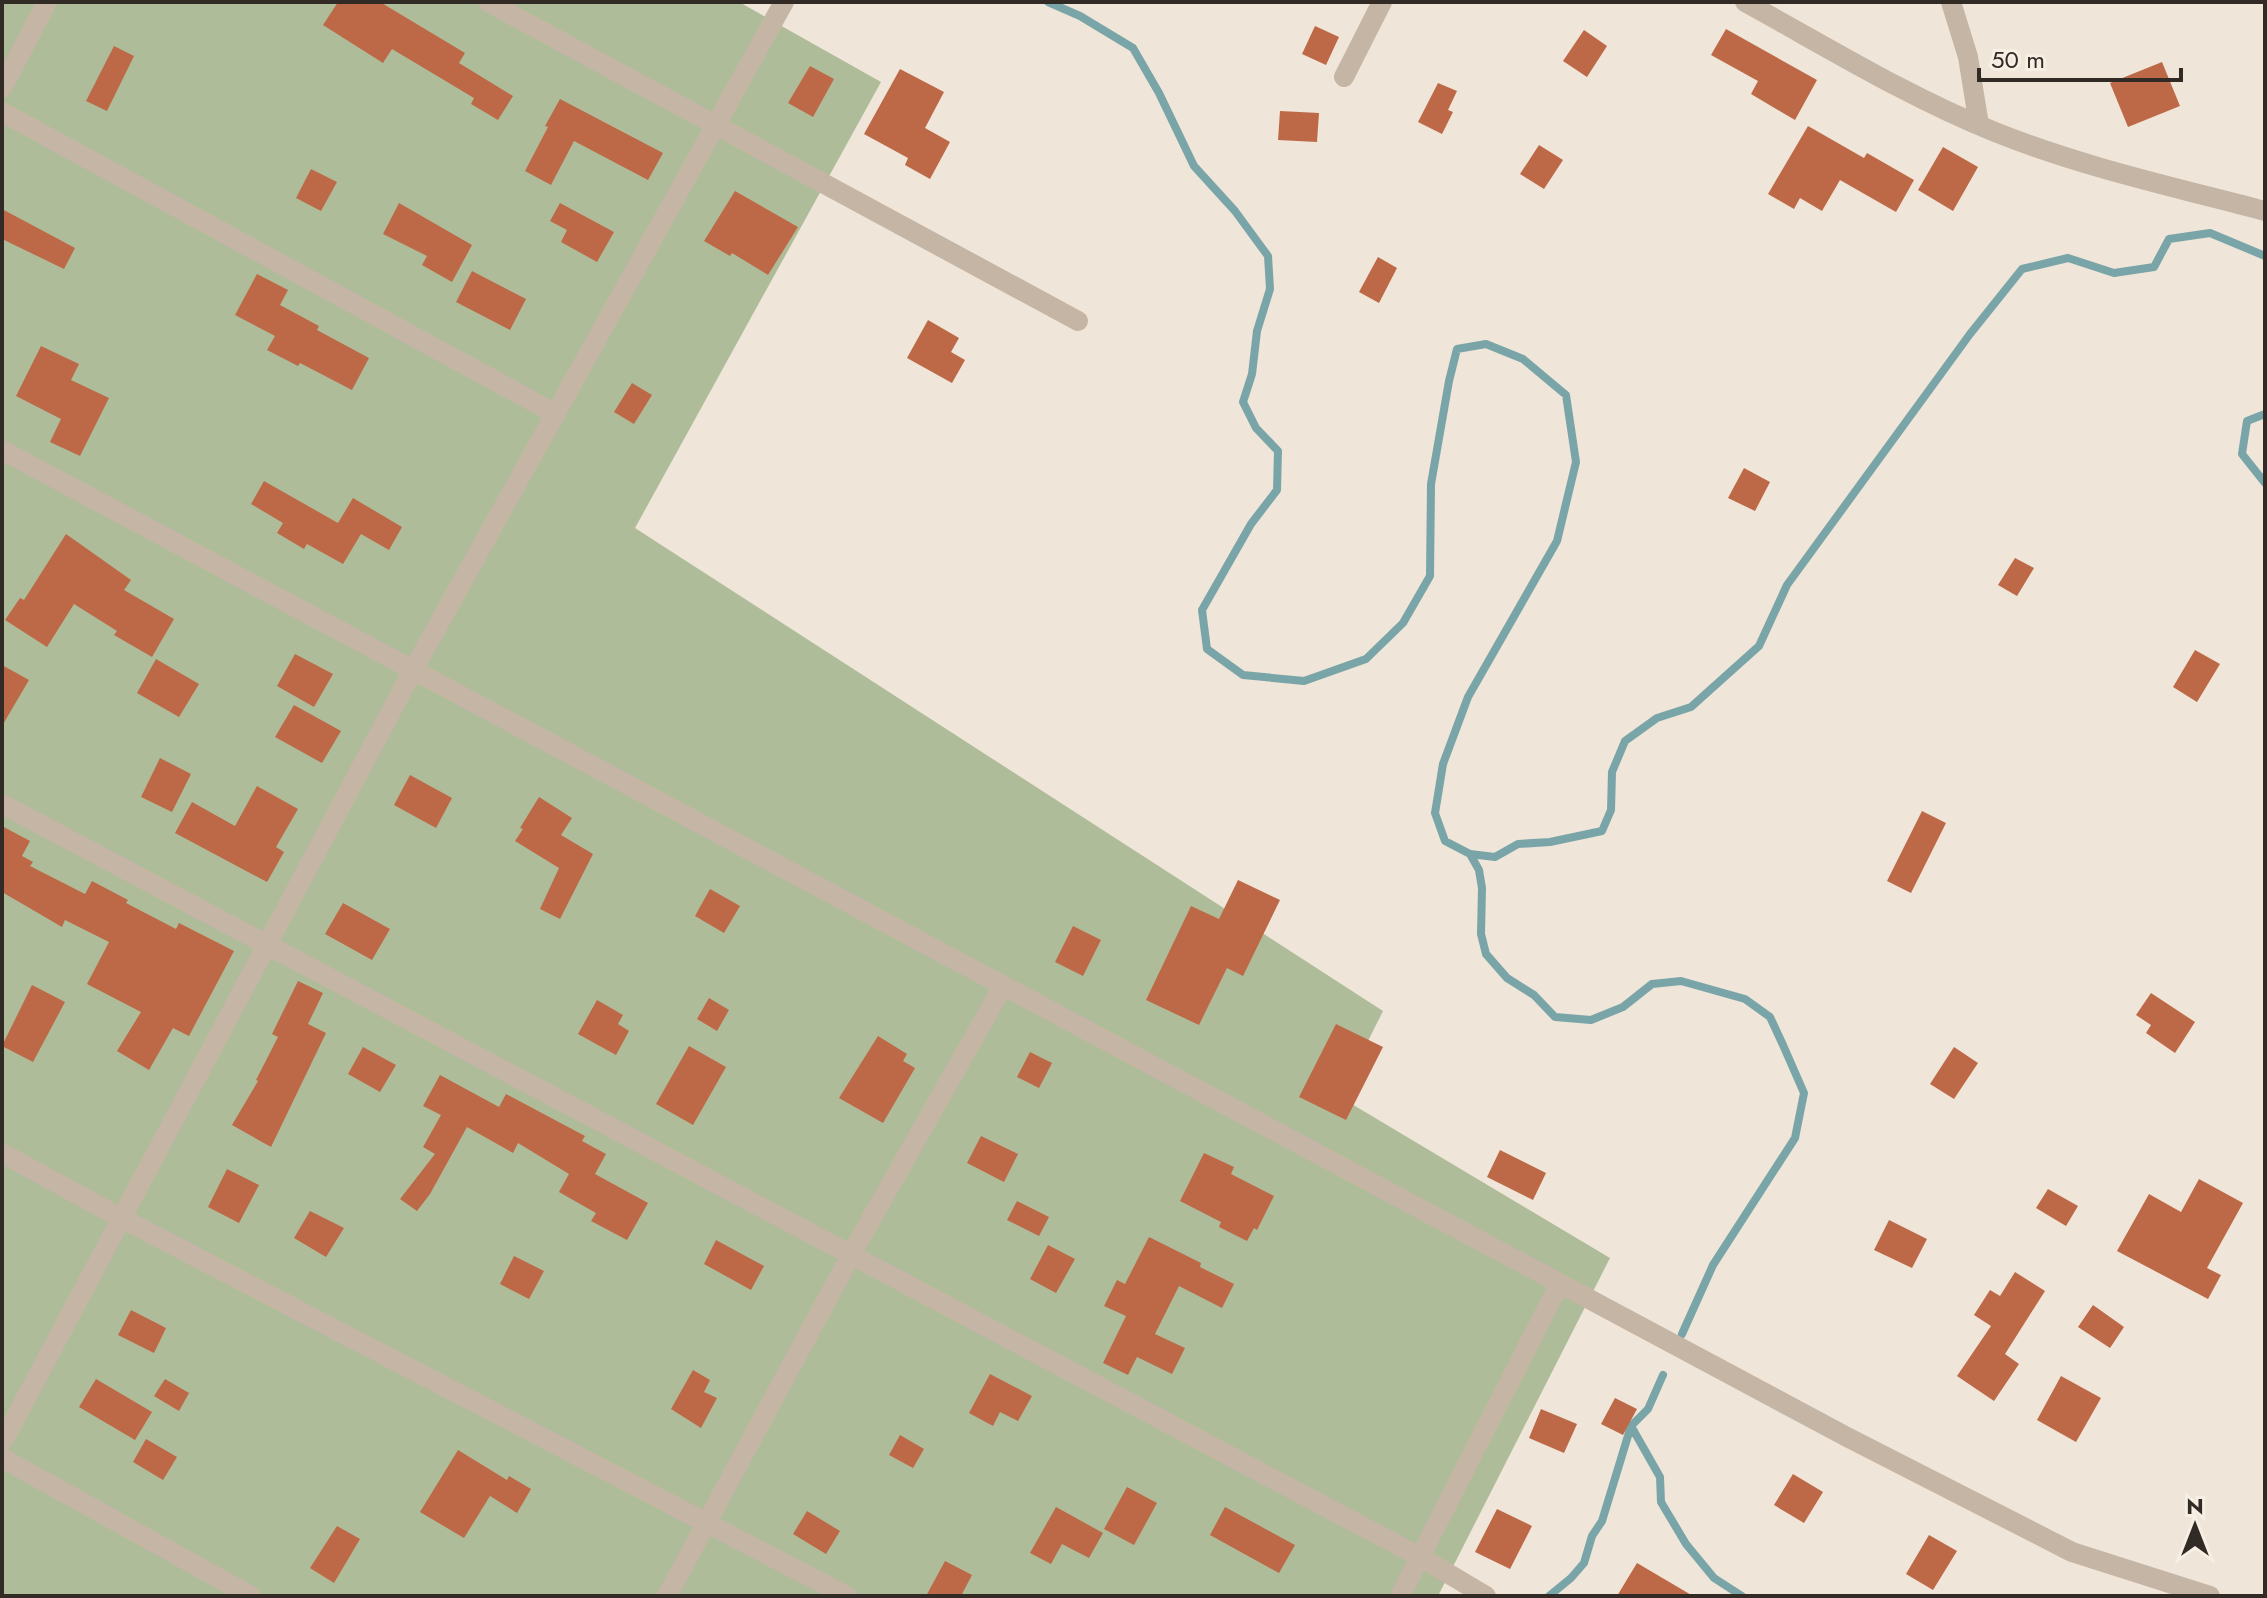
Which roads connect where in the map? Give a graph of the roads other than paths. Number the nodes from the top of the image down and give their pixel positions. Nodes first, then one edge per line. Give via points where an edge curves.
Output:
1 (47, 2) edge
2 (488, 2) edge
3 (784, 2) edge
4 (1382, 2) edge
5 (1745, 2) edge
6 (1951, 2) edge
7 (1344, 77) dead end
8 (2, 88) edge
9 (2, 112) edge
10 (715, 125) junction
11 (1979, 125) junction
12 (2265, 211) edge
13 (1078, 321) dead end
14 (554, 413) junction
15 (2, 450) edge
16 (412, 672) junction
17 (2, 804) edge
18 (266, 943) junction
19 (1003, 986) junction
20 (2, 1153) edge
21 (121, 1218) junction
22 (852, 1253) junction
23 (1559, 1285) junction
24 (2, 1443) edge
25 (2, 1458) edge
26 (705, 1523) junction
27 (1422, 1558) junction
28 (251, 1596) edge
29 (667, 1596) edge
30 (847, 1596) edge
31 (1400, 1596) edge
32 (1486, 1596) edge
33 (2210, 1596) edge

1 - 8 street
2 - 10 street
3 - 10 street
4 - 7 street
5 - 11 street via 1913,95
6 - 11 street via 1968,57
9 - 14 street
10 - 13 street
10 - 14 street
11 - 12 street via 2077,161
14 - 16 street
15 - 16 street
16 - 18 street
16 - 19 street
17 - 18 street
18 - 21 street
18 - 22 street
19 - 22 street
19 - 23 street
20 - 21 street
21 - 24 street
21 - 26 street
22 - 26 street
22 - 27 street
23 - 27 street
23 - 33 street via 2072,1552
25 - 28 street
26 - 29 street
26 - 30 street
27 - 31 street
27 - 32 street

